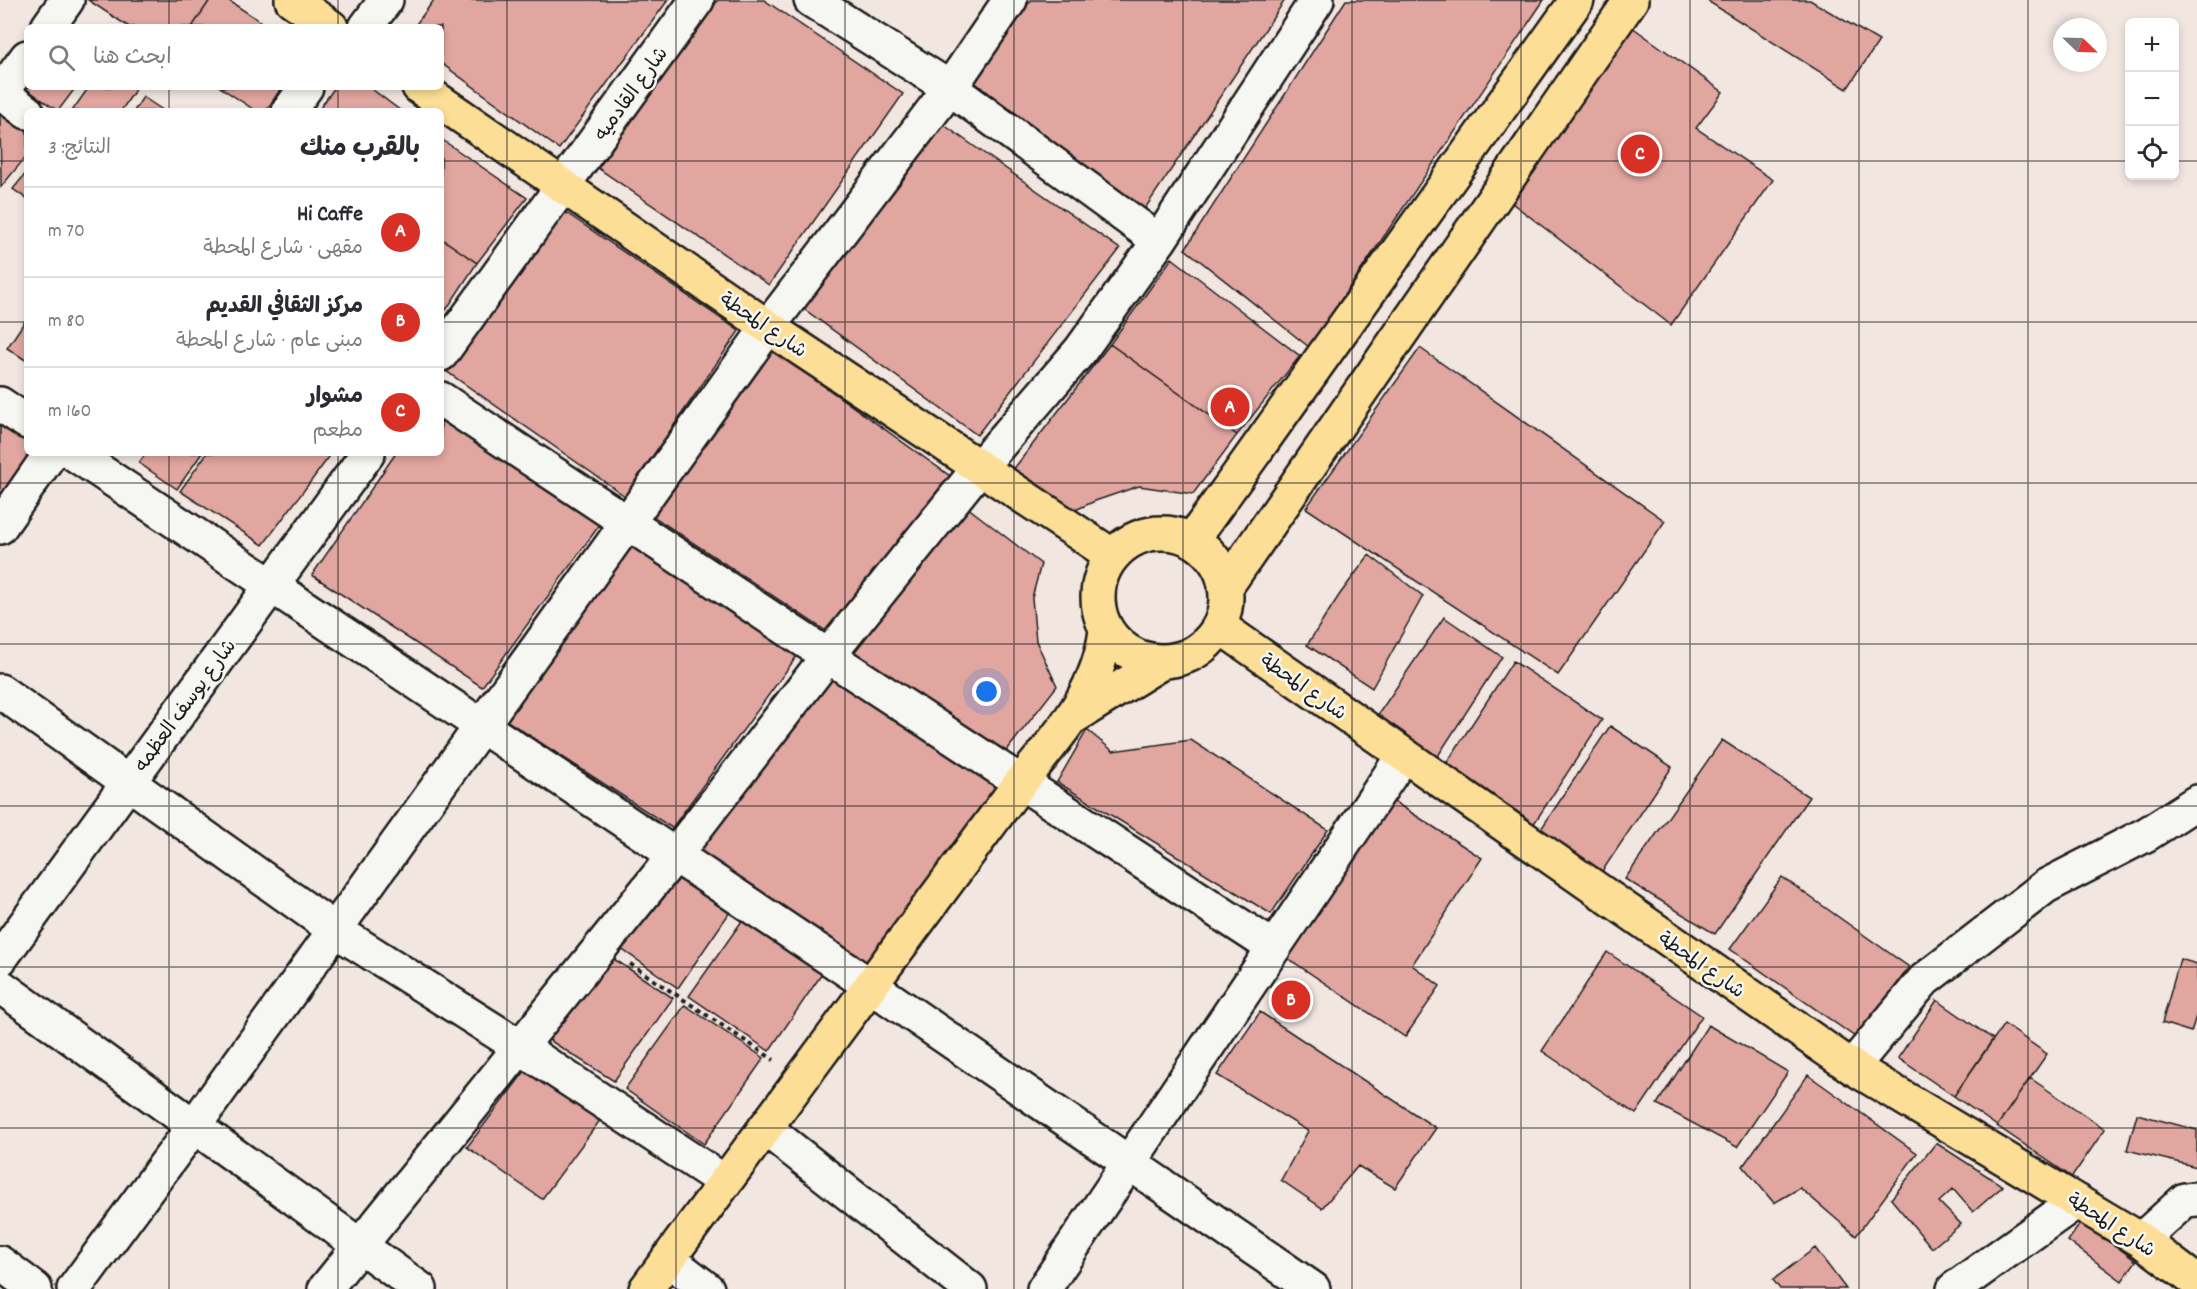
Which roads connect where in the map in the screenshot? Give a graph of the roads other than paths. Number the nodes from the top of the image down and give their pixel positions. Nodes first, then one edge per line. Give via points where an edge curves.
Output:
1 (68, 0) edge
2 (292, 0) edge
3 (386, 0) edge
4 (698, 0) edge
5 (811, 0) edge
6 (1010, 0) edge
7 (1317, 0) edge
8 (1577, 0) edge
9 (1631, 0) edge
10 (50, 24) edge
11 (327, 24) edge
12 (368, 24) edge
13 (24, 63) edge
14 (950, 88) junction
15 (304, 90) edge
16 (423, 90) edge
17 (7, 98) edge
18 (291, 108) edge
19 (563, 186) junction
20 (1159, 241) junction
21 (768, 327) junction
22 (444, 350) edge
23 (444, 401) edge
24 (0, 404) edge
25 (24, 420) edge
26 (49, 456) edge
27 (78, 456) edge
28 (366, 456) edge
29 (979, 468) junction
30 (628, 522) junction
31 (0, 526) edge
32 (1192, 540) junction
33 (1113, 556) junction
34 (272, 585) junction
35 (1225, 588) junction
36 (1219, 626) junction
37 (1106, 630) junction
38 (828, 656) junction
39 (1162, 662) junction
40 (0, 691) edge
41 (1073, 717) junction
42 (482, 726) junction
43 (1403, 756) junction
44 (1021, 782) junction
45 (127, 783) junction
46 (2197, 802) edge
47 (675, 855) junction
48 (335, 930) junction
49 (1274, 948) junction
50 (0, 958) edge
51 (0, 986) edge
52 (871, 986) junction
53 (520, 1047) junction
54 (1852, 1067) junction
55 (194, 1126) junction
56 (765, 1128) junction
57 (1129, 1163) junction
58 (725, 1182) junction
59 (2197, 1198) edge
60 (2078, 1201) junction
61 (2141, 1240) junction
62 (360, 1246) junction
63 (668, 1259) junction
64 (0, 1263) edge
65 (2197, 1282) edge
66 (35, 1289) edge
67 (74, 1289) edge
68 (325, 1289) edge
69 (420, 1289) edge
70 (646, 1289) edge
71 (707, 1289) edge
72 (970, 1289) edge
73 (1044, 1289) edge
74 (1313, 1289) edge
75 (1954, 1289) edge

1 - 10 street
2 - 11 main road
3 - 12 street
4 - 19 street, شارع القادميه
5 - 14 street
6 - 14 street
7 - 20 street
8 - 32 main road
9 - 35 main road
13 - 17 street
14 - 20 street
14 - 21 street
15 - 18 street
16 - 19 main road, شارع المحطة
19 - 21 main road, شارع المحطة
19 - 22 street
20 - 29 street via 1080,351
21 - 29 main road, شارع المحطة
21 - 30 street
23 - 30 street
24 - 25 street
26 - 31 street
27 - 34 street
28 - 34 street, شارع يوسف العظمه
29 - 33 main road, شارع المحطة
29 - 38 street
30 - 38 street
30 - 42 street
32 - 33 main road via 1172,533 1150,534 1130,542
32 - 35 main road via 1208,552 1220,569
33 - 37 main road via 1100,579 1098,604
34 - 42 street
34 - 45 street, شارع يوسف العظمه
35 - 36 main road via 1225,608
36 - 39 main road via 1205,645 1185,658
36 - 43 main road, شارع المحطة
37 - 39 main road via 1120,647 1140,658
37 - 41 main road via 1095,674
38 - 44 street
38 - 47 street
39 - 41 main road
40 - 45 street
41 - 44 main road
42 - 47 street
42 - 48 street
43 - 49 street
43 - 54 main road, شارع المحطة
44 - 49 street
44 - 52 main road
45 - 48 street
45 - 50 street, شارع يوسف العظمه
46 - 54 street via 2027,900 1924,980
47 - 52 street
47 - 53 street
48 - 53 street
48 - 55 street
49 - 57 street
51 - 55 street
52 - 56 main road
52 - 57 street
53 - 58 street
53 - 62 street
54 - 60 main road, شارع المحطة
55 - 62 street
55 - 67 street
56 - 58 main road
56 - 72 street
57 - 73 street
57 - 74 street
58 - 63 main road
59 - 61 street via 2185,1200
60 - 61 main road, شارع المحطة
60 - 75 street
61 - 65 main road, شارع المحطة
62 - 68 street
62 - 69 street
63 - 70 main road
63 - 71 street
64 - 66 street

